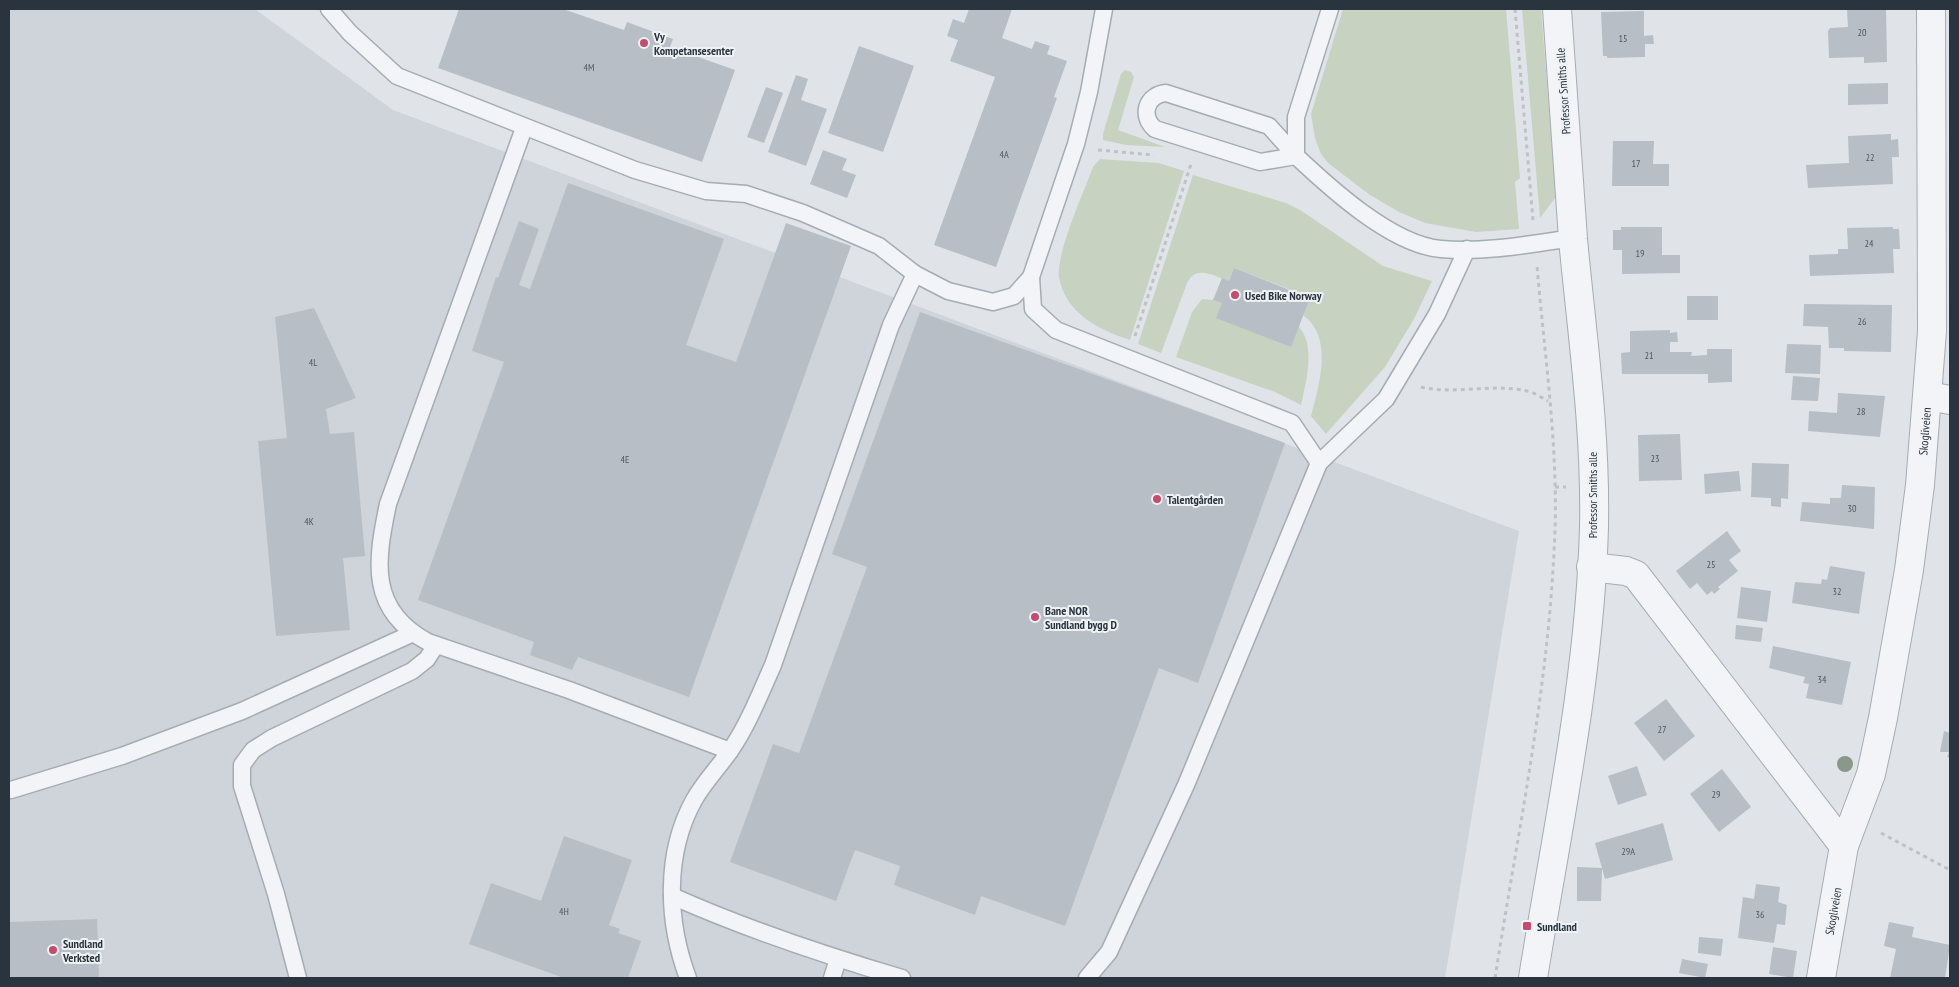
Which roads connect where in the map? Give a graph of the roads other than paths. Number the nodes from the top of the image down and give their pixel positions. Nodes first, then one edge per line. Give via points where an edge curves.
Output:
1 (329, 9) edge
2 (1104, 9) edge
3 (1330, 9) edge
4 (1557, 9) edge
5 (1930, 9) edge
6 (524, 128) junction
7 (1296, 156) junction
8 (1573, 238) junction
9 (1467, 250) junction
10 (915, 274) junction
11 (1032, 277) junction
12 (1939, 398) edge
13 (1319, 463) junction
14 (1592, 567) junction
15 (411, 634) junction
16 (436, 645) junction
17 (730, 751) junction
18 (11, 790) dead end
19 (1844, 846) junction
20 (672, 896) junction
21 (838, 959) junction
22 (298, 978) edge
23 (688, 978) edge
24 (832, 978) edge
25 (902, 978) edge
26 (1087, 978) edge
27 (1533, 978) edge
28 (1821, 978) edge

1 - 6 lane via 397,76
2 - 11 lane via 1076,144
3 - 7 lane via 1296,117
4 - 8 street, Professor Smiths alle
5 - 12 street, Skogliveien via 1932,331
6 - 10 lane via 635,170 706,191 746,194 803,213 879,246
6 - 15 lane via 388,504 380,542 378,574 391,611
7 - 7 lane via 1269,126 1166,93 1154,96 1147,107 1147,120 1161,132 1260,162
7 - 9 lane via 1354,206 1396,233 1439,249
8 - 9 lane
8 - 14 street, Professor Smiths alle via 1590,411 1594,487
9 - 13 lane via 1437,314 1386,399
10 - 11 lane via 948,291 994,302 1014,296
10 - 17 lane via 891,325 773,665 754,709
11 - 13 lane via 1032,309 1056,330 1292,423
12 - 19 street, Skogliveien via 1871,774
13 - 26 lane via 1186,785 1109,952
14 - 19 street via 1636,575
14 - 27 street, Professor Smiths alle via 1572,738
15 - 16 lane
15 - 18 lane via 242,711 122,756
16 - 17 lane
16 - 22 lane via 427,659 412,670 272,738 252,750 242,765 242,786
17 - 20 lane via 693,801 680,830 672,867
19 - 28 street, Skogliveien
20 - 21 lane
20 - 23 lane via 675,930
21 - 24 lane
21 - 25 lane

